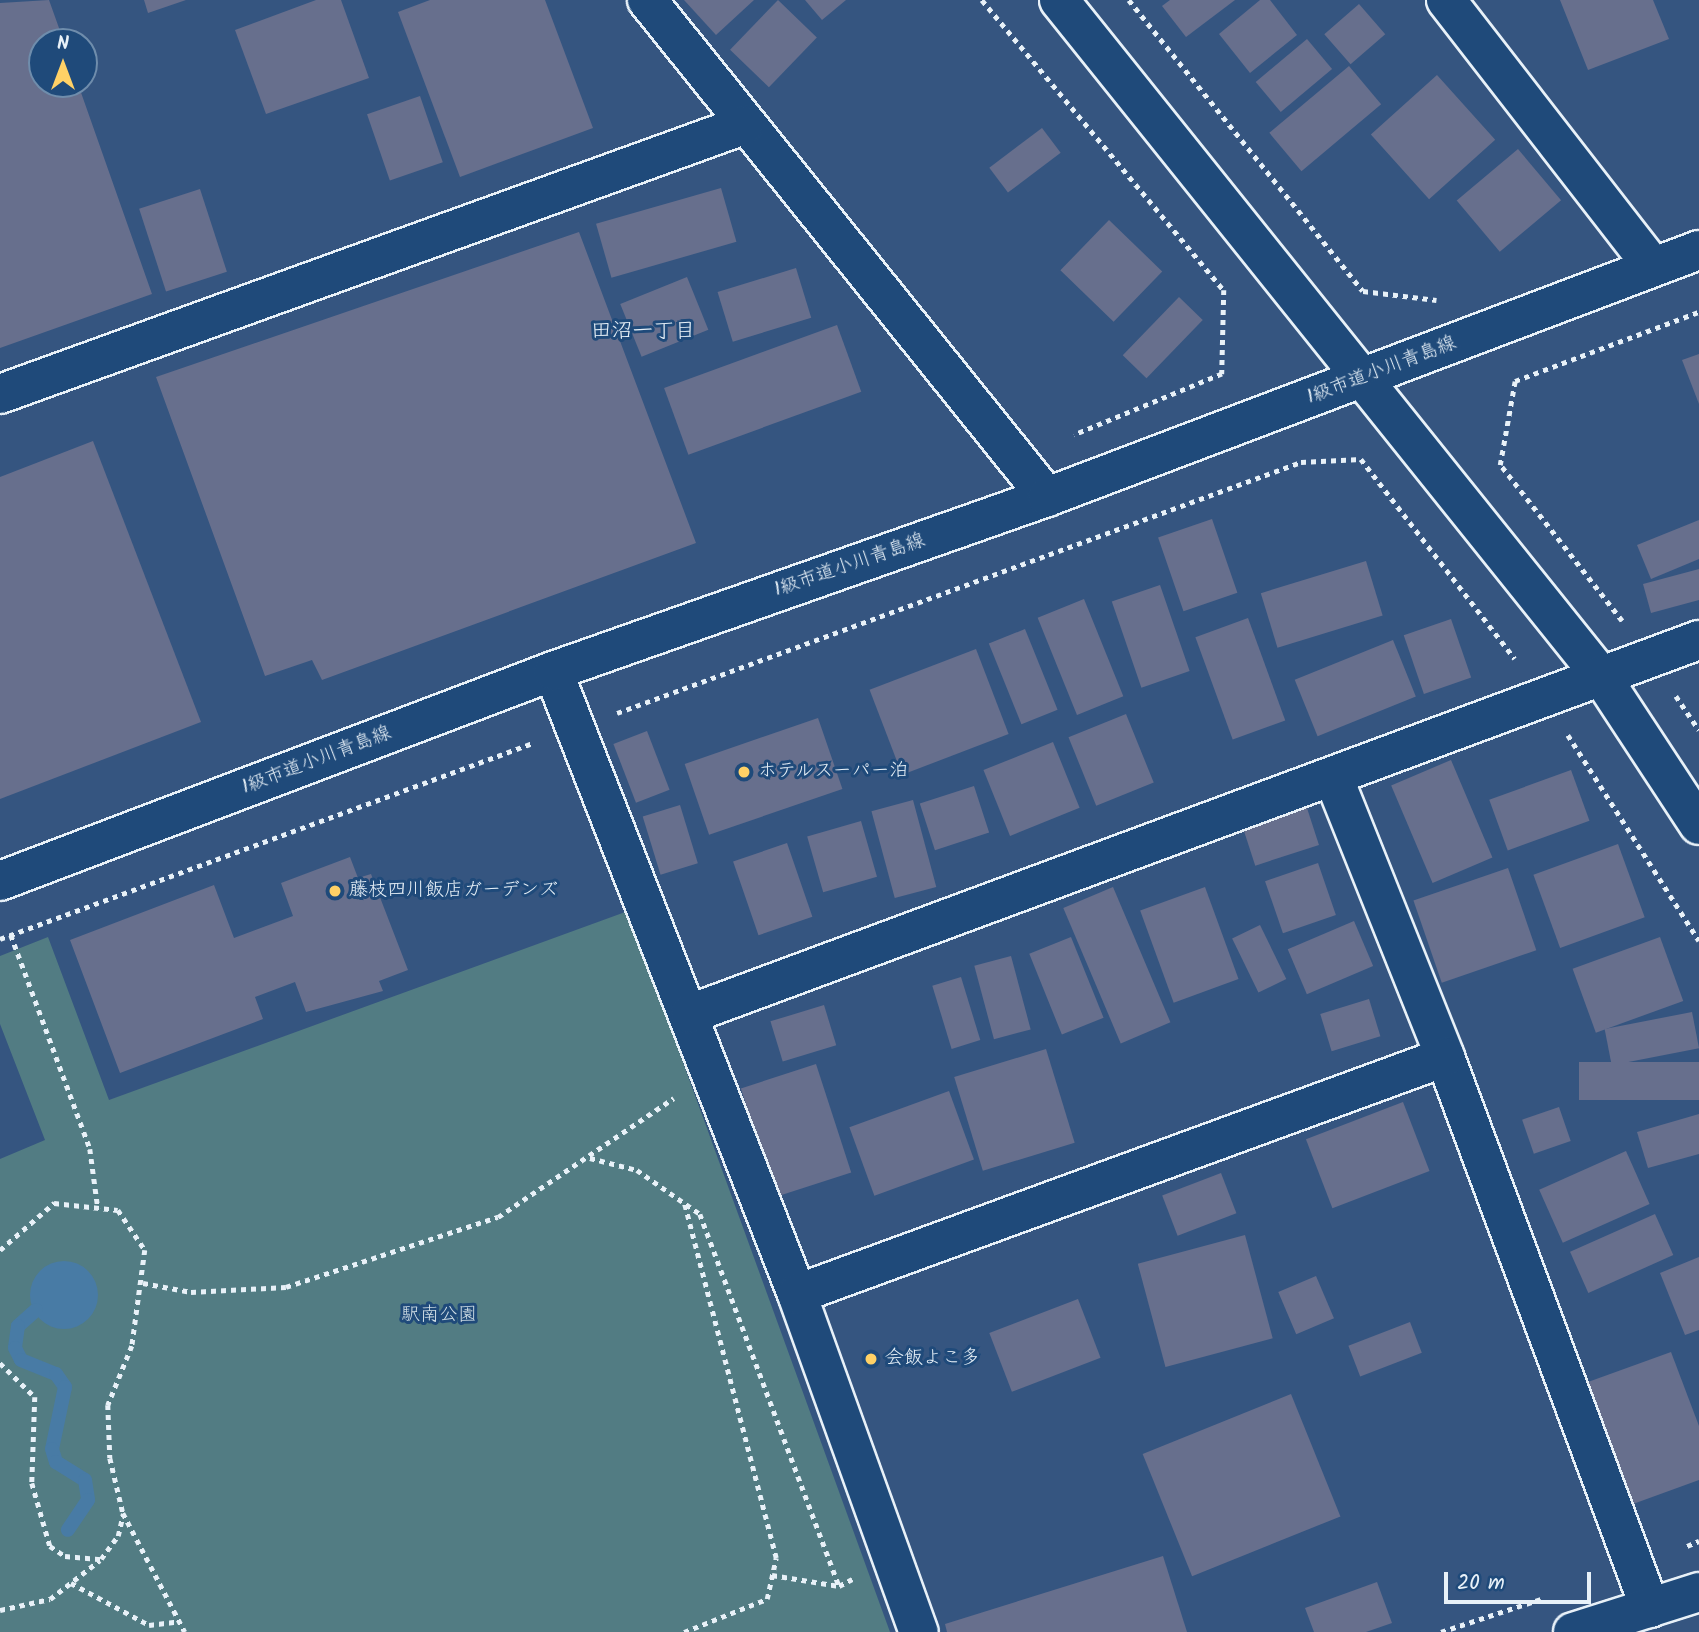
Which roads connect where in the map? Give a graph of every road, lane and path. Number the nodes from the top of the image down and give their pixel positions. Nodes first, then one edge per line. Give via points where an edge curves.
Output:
1 (648, 0) edge
2 (982, 0) edge
3 (1059, 0) edge
4 (1129, 0) edge
5 (1452, 1) edge
6 (744, 125) junction
7 (1699, 250) edge
8 (1652, 266) junction
9 (1452, 296) dead end
10 (1699, 312) edge
11 (1365, 378) junction
12 (0, 394) edge
13 (1015, 459) junction
14 (1047, 497) junction
15 (1627, 628) dead end
16 (1699, 640) edge
17 (553, 671) junction
18 (1601, 676) junction
19 (1545, 698) junction
20 (575, 728) junction
21 (1334, 779) junction
22 (1699, 825) edge
23 (0, 881) edge
24 (11, 936) junction
25 (0, 939) edge
26 (1699, 941) edge
27 (690, 1014) junction
28 (1445, 1057) junction
29 (712, 1071) junction
30 (590, 1158) junction
31 (684, 1201) junction
32 (98, 1208) junction
33 (0, 1251) edge
34 (143, 1283) junction
35 (797, 1294) junction
36 (0, 1363) edge
37 (123, 1513) junction
38 (891, 1556) junction
39 (101, 1559) junction
40 (772, 1575) junction
41 (71, 1583) junction
42 (839, 1586) junction
43 (1699, 1592) edge
44 (1650, 1608) junction
45 (0, 1611) edge
46 (180, 1621) junction
47 (185, 1632) edge
48 (684, 1632) edge
49 (919, 1632) edge
50 (1573, 1632) edge

1 - 6 street
2 - 13 path via 1224,290 1222,374
3 - 11 street
4 - 9 path via 1363,291 1439,301
5 - 8 street
6 - 12 street
6 - 13 street
7 - 8 street, 1級市道小川青島線
8 - 11 street, 1級市道小川青島線
10 - 15 path via 1515,381 1500,465
11 - 14 street, 1級市道小川青島線
11 - 18 street
13 - 14 street
14 - 17 street, 1級市道小川青島線
16 - 18 street
17 - 20 street
17 - 23 street, 1級市道小川青島線
18 - 19 street
18 - 22 street
19 - 20 path via 1361,459 1301,462
19 - 21 street
19 - 26 path
20 - 24 path
20 - 27 street
21 - 27 street
21 - 28 street
24 - 25 path
24 - 32 path via 90,1149
27 - 29 street
28 - 35 street
28 - 44 street
29 - 30 path
29 - 35 street
30 - 31 path via 637,1170
30 - 34 path via 498,1217 286,1287 191,1292
31 - 40 path via 776,1558
31 - 42 path via 700,1214 723,1266
32 - 33 path via 54,1203
32 - 34 path via 118,1210 145,1250
34 - 37 path via 132,1346 108,1405 110,1458
35 - 38 street
36 - 39 path via 35,1397 32,1483 50,1546 65,1556
37 - 39 path via 118,1536
37 - 46 path
38 - 42 path
38 - 49 street
39 - 41 path
40 - 42 path
40 - 48 path via 767,1599
41 - 45 path via 50,1599
41 - 46 path via 149,1625
43 - 44 street
44 - 50 street
46 - 47 path

